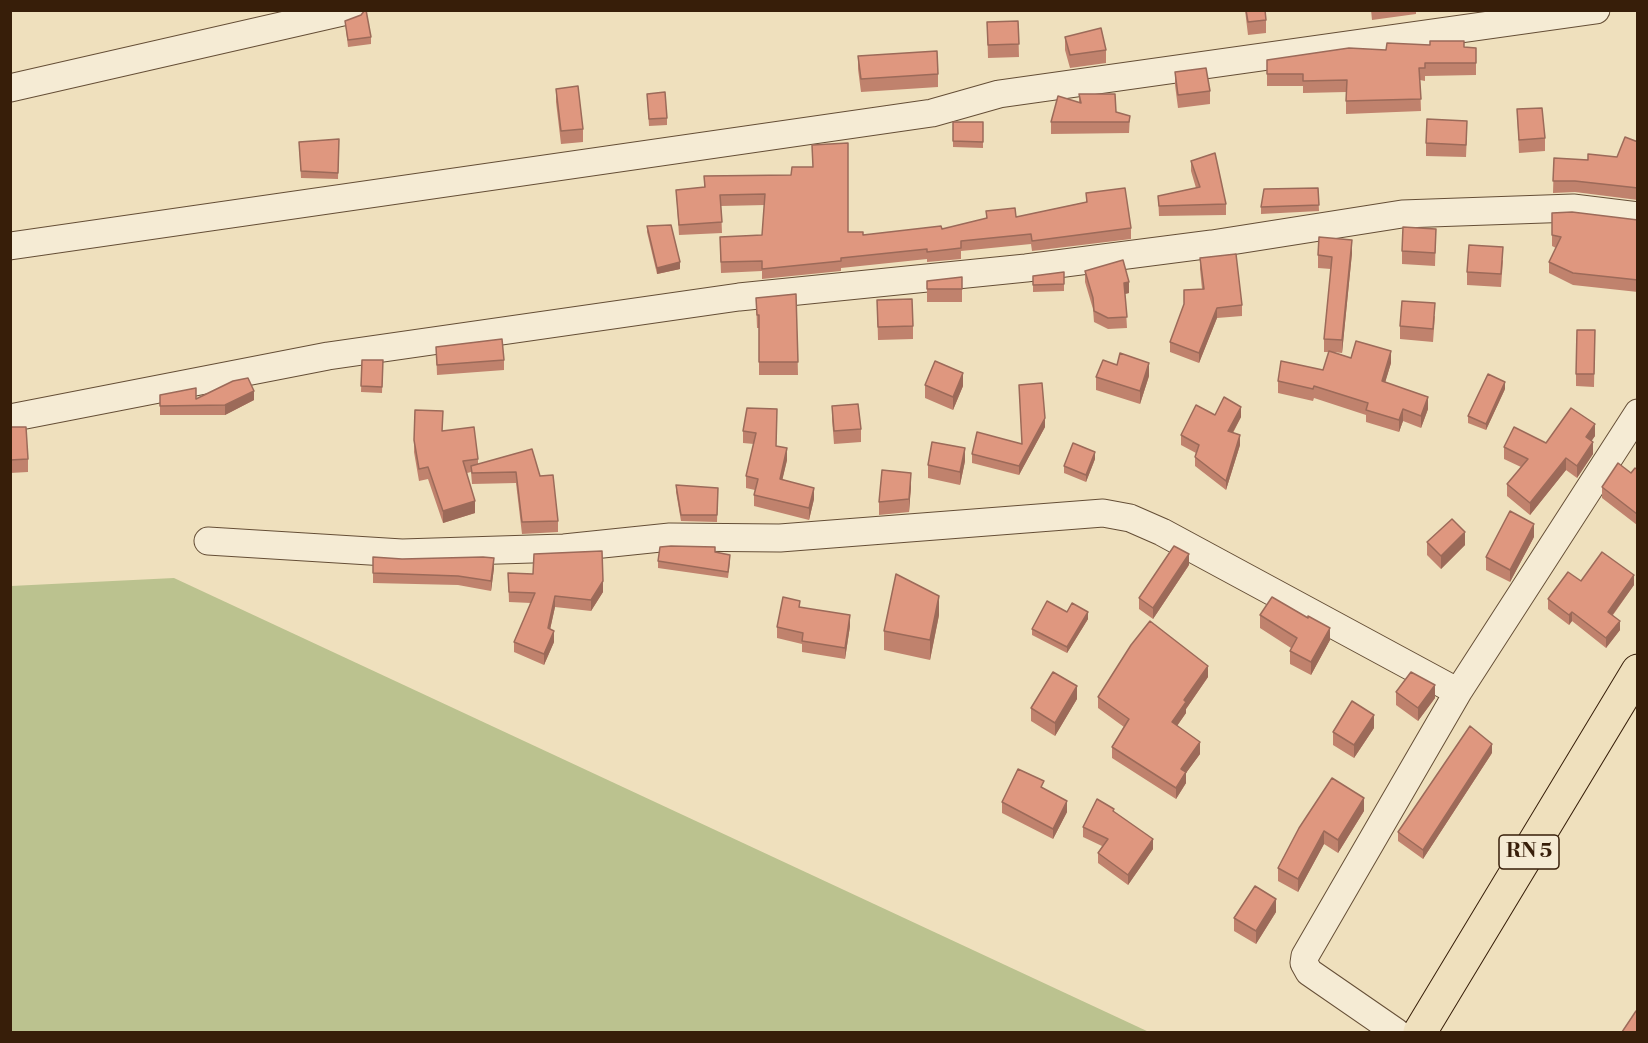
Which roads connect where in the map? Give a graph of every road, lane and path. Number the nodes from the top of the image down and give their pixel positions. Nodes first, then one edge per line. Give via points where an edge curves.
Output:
1 (351, 10) edge
2 (1596, 10) edge
3 (10, 88) edge
4 (1638, 216) edge
5 (10, 246) edge
6 (1638, 413) edge
7 (10, 418) edge
8 (208, 541) dead end
9 (1638, 671) edge
10 (1458, 692) junction
11 (1396, 1032) edge
12 (1420, 1032) edge

1 - 3 street
2 - 5 street via 999,94 932,112
4 - 7 street via 1573,208 1402,214 1212,244 1026,268 739,297 328,356
6 - 10 street
8 - 10 street via 402,553 552,549 670,537 780,538 1104,513 1130,518 1162,532
9 - 12 main road, RN 5 / RN 5
10 - 11 street via 1305,956 1309,972

